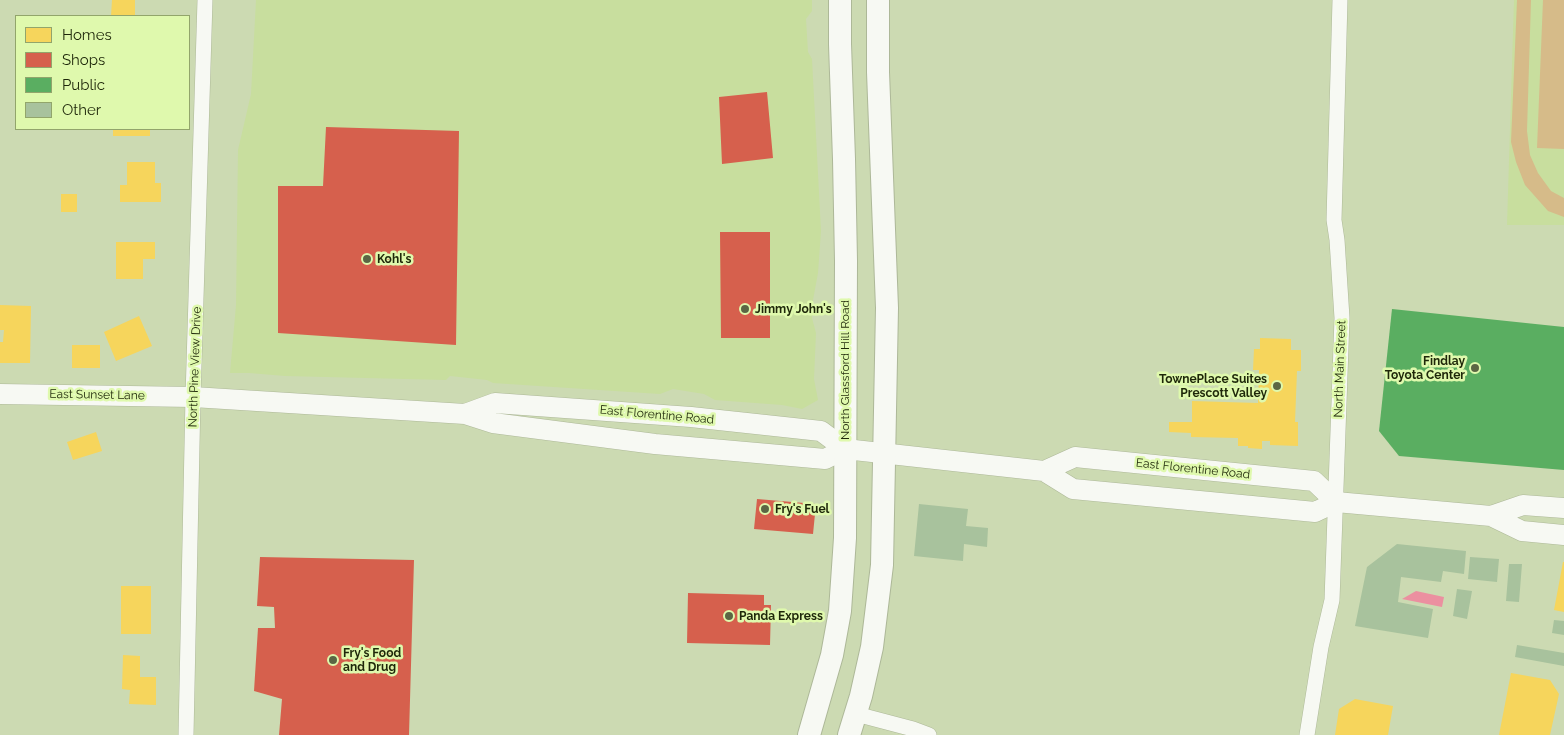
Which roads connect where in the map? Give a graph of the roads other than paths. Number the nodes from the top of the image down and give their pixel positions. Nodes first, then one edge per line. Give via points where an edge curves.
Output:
1 (205, 0) edge
2 (840, 0) edge
3 (878, 0) edge
4 (1340, 0) edge
5 (0, 394) edge
6 (193, 396) junction
7 (465, 414) junction
8 (845, 449) junction
9 (883, 453) junction
10 (1044, 470) junction
11 (1336, 502) junction
12 (1564, 508) edge
13 (1491, 516) junction
14 (1564, 535) edge
15 (854, 729) edge
16 (186, 735) edge
17 (809, 735) edge
18 (929, 735) edge
19 (1307, 735) edge

1 - 6 street, North Pine View Drive
2 - 8 main road, North Glassford Hill Road via 846,261
3 - 9 main road via 887,308
4 - 11 street, North Main Street via 1334,220 1342,318
5 - 6 street, East Sunset Lane
6 - 7 street, East Florentine Road
6 - 16 street, North Pine View Drive
7 - 8 street, East Florentine Road via 493,422 655,444 825,458
7 - 8 street, East Florentine Road via 495,402 691,417 821,430
8 - 9 street, East Florentine Road
8 - 17 main road, North Glassford Hill Road via 845,538 840,611 832,655
9 - 10 street, East Florentine Road
9 - 15 main road via 882,566 872,647
10 - 11 street, East Florentine Road via 1072,488 1315,512
10 - 11 street, East Florentine Road via 1075,457 1314,481
11 - 13 street, East Florentine Road
11 - 19 street, North Main Street via 1332,600
12 - 13 street, East Florentine Road via 1523,505
13 - 14 street, East Florentine Road via 1522,531
15 - 18 street via 913,729

